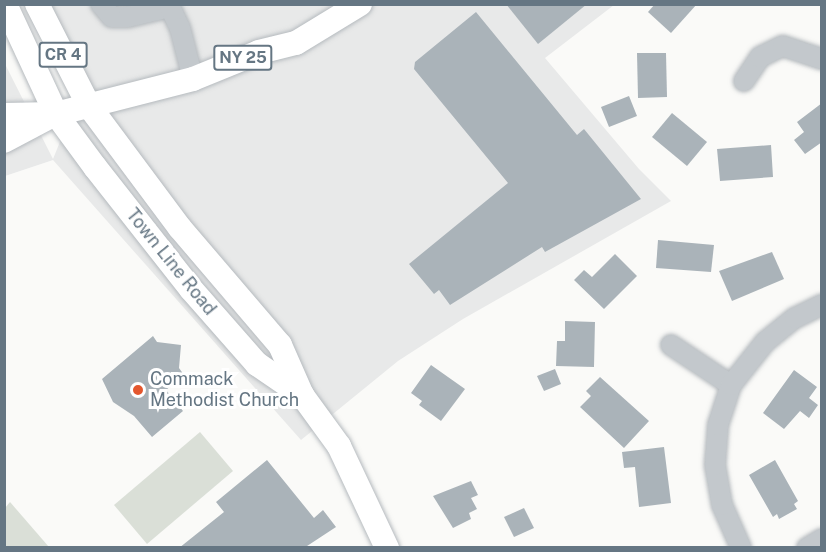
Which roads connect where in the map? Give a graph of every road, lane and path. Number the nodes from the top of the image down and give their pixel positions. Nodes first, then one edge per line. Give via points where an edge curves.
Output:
1 (5, 4) edge
2 (37, 4) edge
3 (101, 4) edge
4 (360, 4) edge
5 (822, 59) edge
6 (193, 79) junction
7 (744, 81) dead end
8 (88, 106) junction
9 (56, 114) junction
10 (4, 115) edge
11 (4, 141) edge
12 (822, 305) edge
13 (671, 345) dead end
14 (731, 386) junction
15 (302, 395) junction
16 (822, 539) edge
17 (387, 548) edge
18 (741, 548) edge
19 (807, 548) edge

1 - 9 main road, CR 4
2 - 8 main road, CR 4
3 - 6 street via 111,17 128,18 170,7 178,20
4 - 6 main road, NY 25 via 296,43 259,52
5 - 7 street via 783,46 760,57
6 - 8 main road, NY 25
8 - 9 main road, NY 25
8 - 15 main road, Town Line Road / CR 4 via 180,228 280,345
9 - 10 main road, NY 25
9 - 11 main road, NY 25
9 - 15 main road, Town Line Road / CR 4 via 191,289 257,364
12 - 14 street via 795,318 765,342
13 - 14 street
14 - 18 street via 718,425 715,465 722,505
15 - 17 main road, Town Line Road / CR 4 via 339,446
16 - 19 street

